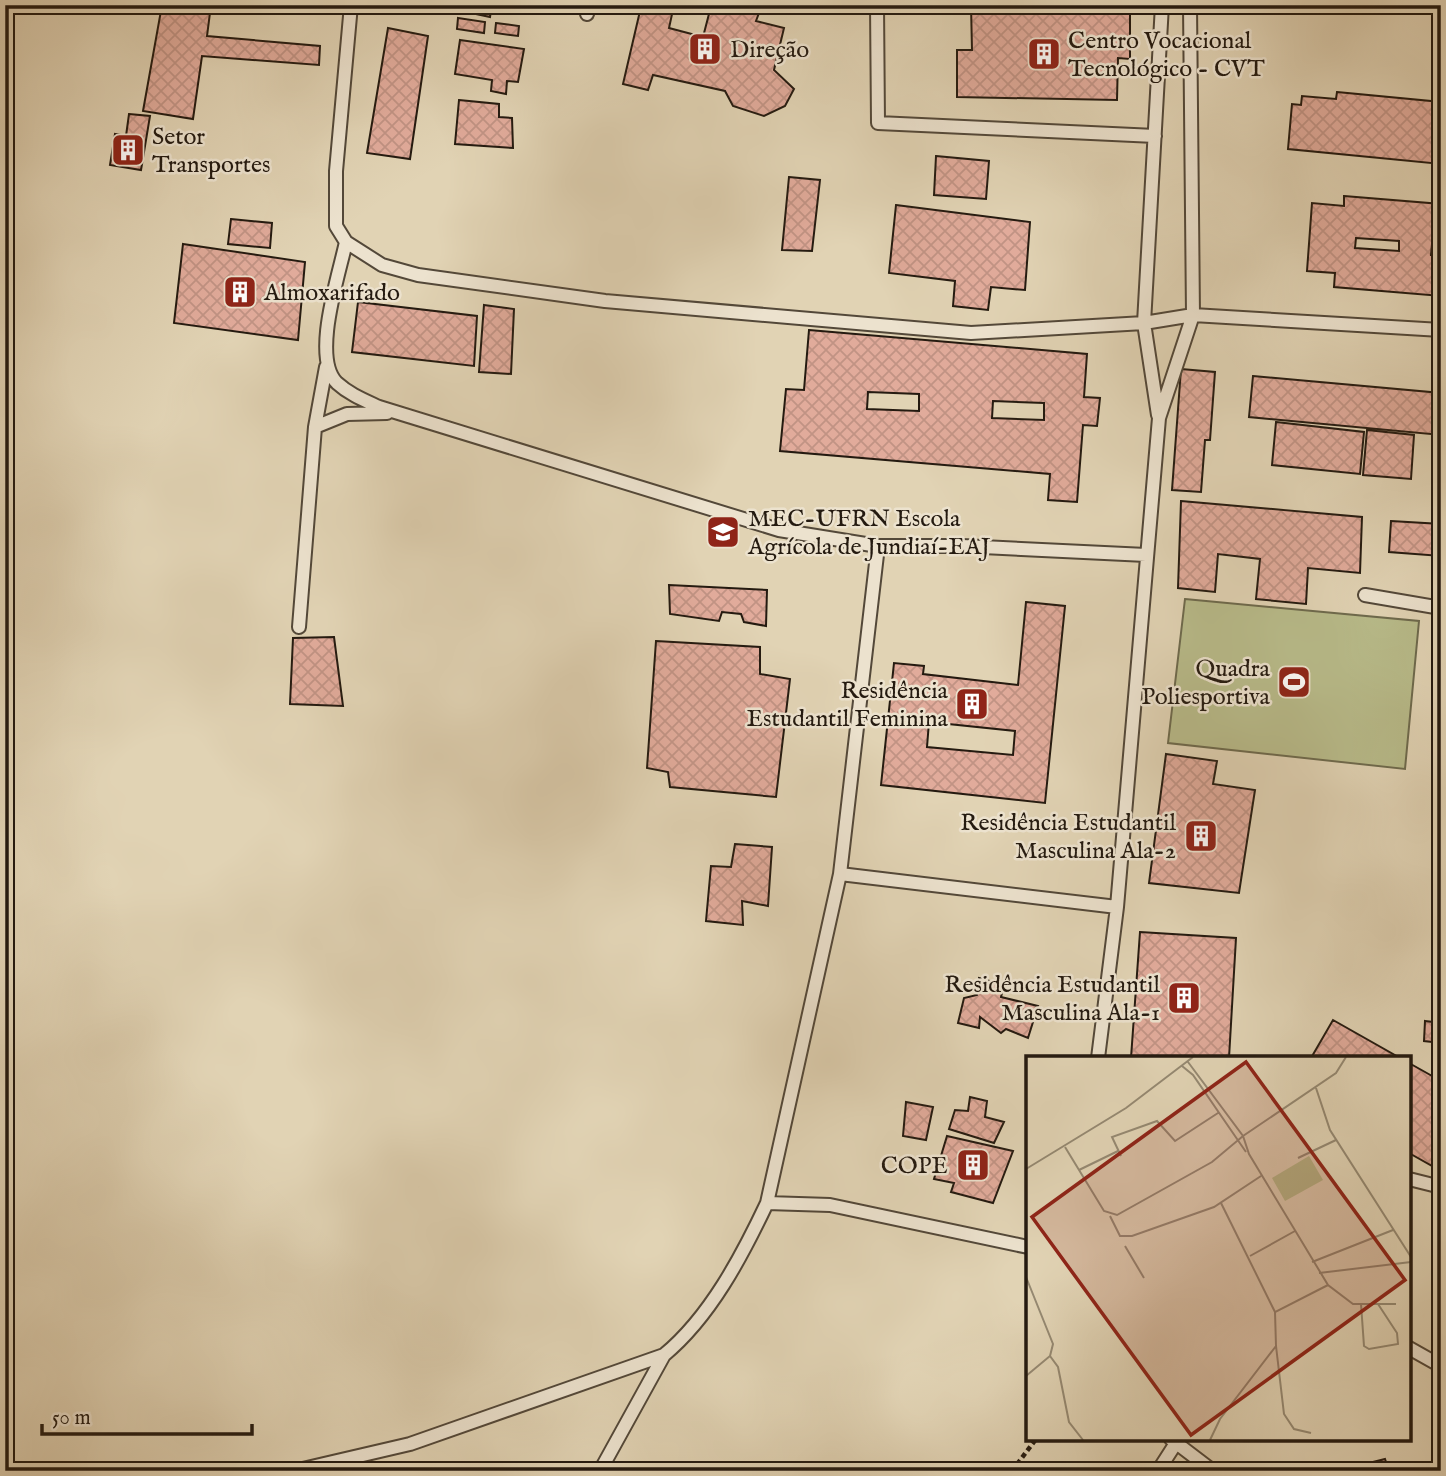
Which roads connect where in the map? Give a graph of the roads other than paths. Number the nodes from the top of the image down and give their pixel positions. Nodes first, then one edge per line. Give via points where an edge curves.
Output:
1 (351, 5) edge
2 (877, 5) edge
3 (1162, 5) edge
4 (1190, 5) edge
5 (1155, 136) junction
6 (346, 242) junction
7 (1193, 315) junction
8 (1144, 323) junction
9 (1441, 330) edge
10 (326, 367) junction
11 (397, 412) junction
12 (1159, 418) junction
13 (315, 427) junction
14 (878, 545) junction
15 (1146, 555) junction
16 (1365, 595) dead end
17 (1441, 608) edge
18 (299, 628) dead end
19 (840, 874) junction
20 (1117, 907) junction
21 (1098, 1056) edge
22 (1411, 1180) edge
23 (1441, 1187) edge
24 (767, 1203) junction
25 (1026, 1247) edge
26 (1411, 1349) edge
27 (664, 1355) junction
28 (1441, 1366) edge
29 (1173, 1441) edge
30 (294, 1471) edge
31 (600, 1471) edge
32 (1158, 1471) edge
33 (1213, 1471) edge

1 - 6 lane via 335,205 336,226
2 - 5 lane via 878,123
3 - 5 lane
4 - 7 lane
5 - 8 lane
6 - 8 lane via 382,265 418,275 605,301 971,333
6 - 10 lane via 324,348
7 - 8 lane
7 - 9 lane
7 - 12 lane
8 - 12 lane
10 - 11 lane via 335,382 354,395
10 - 13 lane
11 - 13 lane via 347,414
11 - 14 lane via 779,530
12 - 15 lane
13 - 18 lane
14 - 15 lane
14 - 19 lane
15 - 20 lane
16 - 17 lane
19 - 20 lane
19 - 24 lane
20 - 21 lane
22 - 23 lane
24 - 25 lane via 830,1205
24 - 27 lane via 752,1236 702,1314 684,1339
26 - 28 lane
27 - 30 lane via 410,1444
27 - 31 lane
29 - 32 lane
29 - 33 lane

